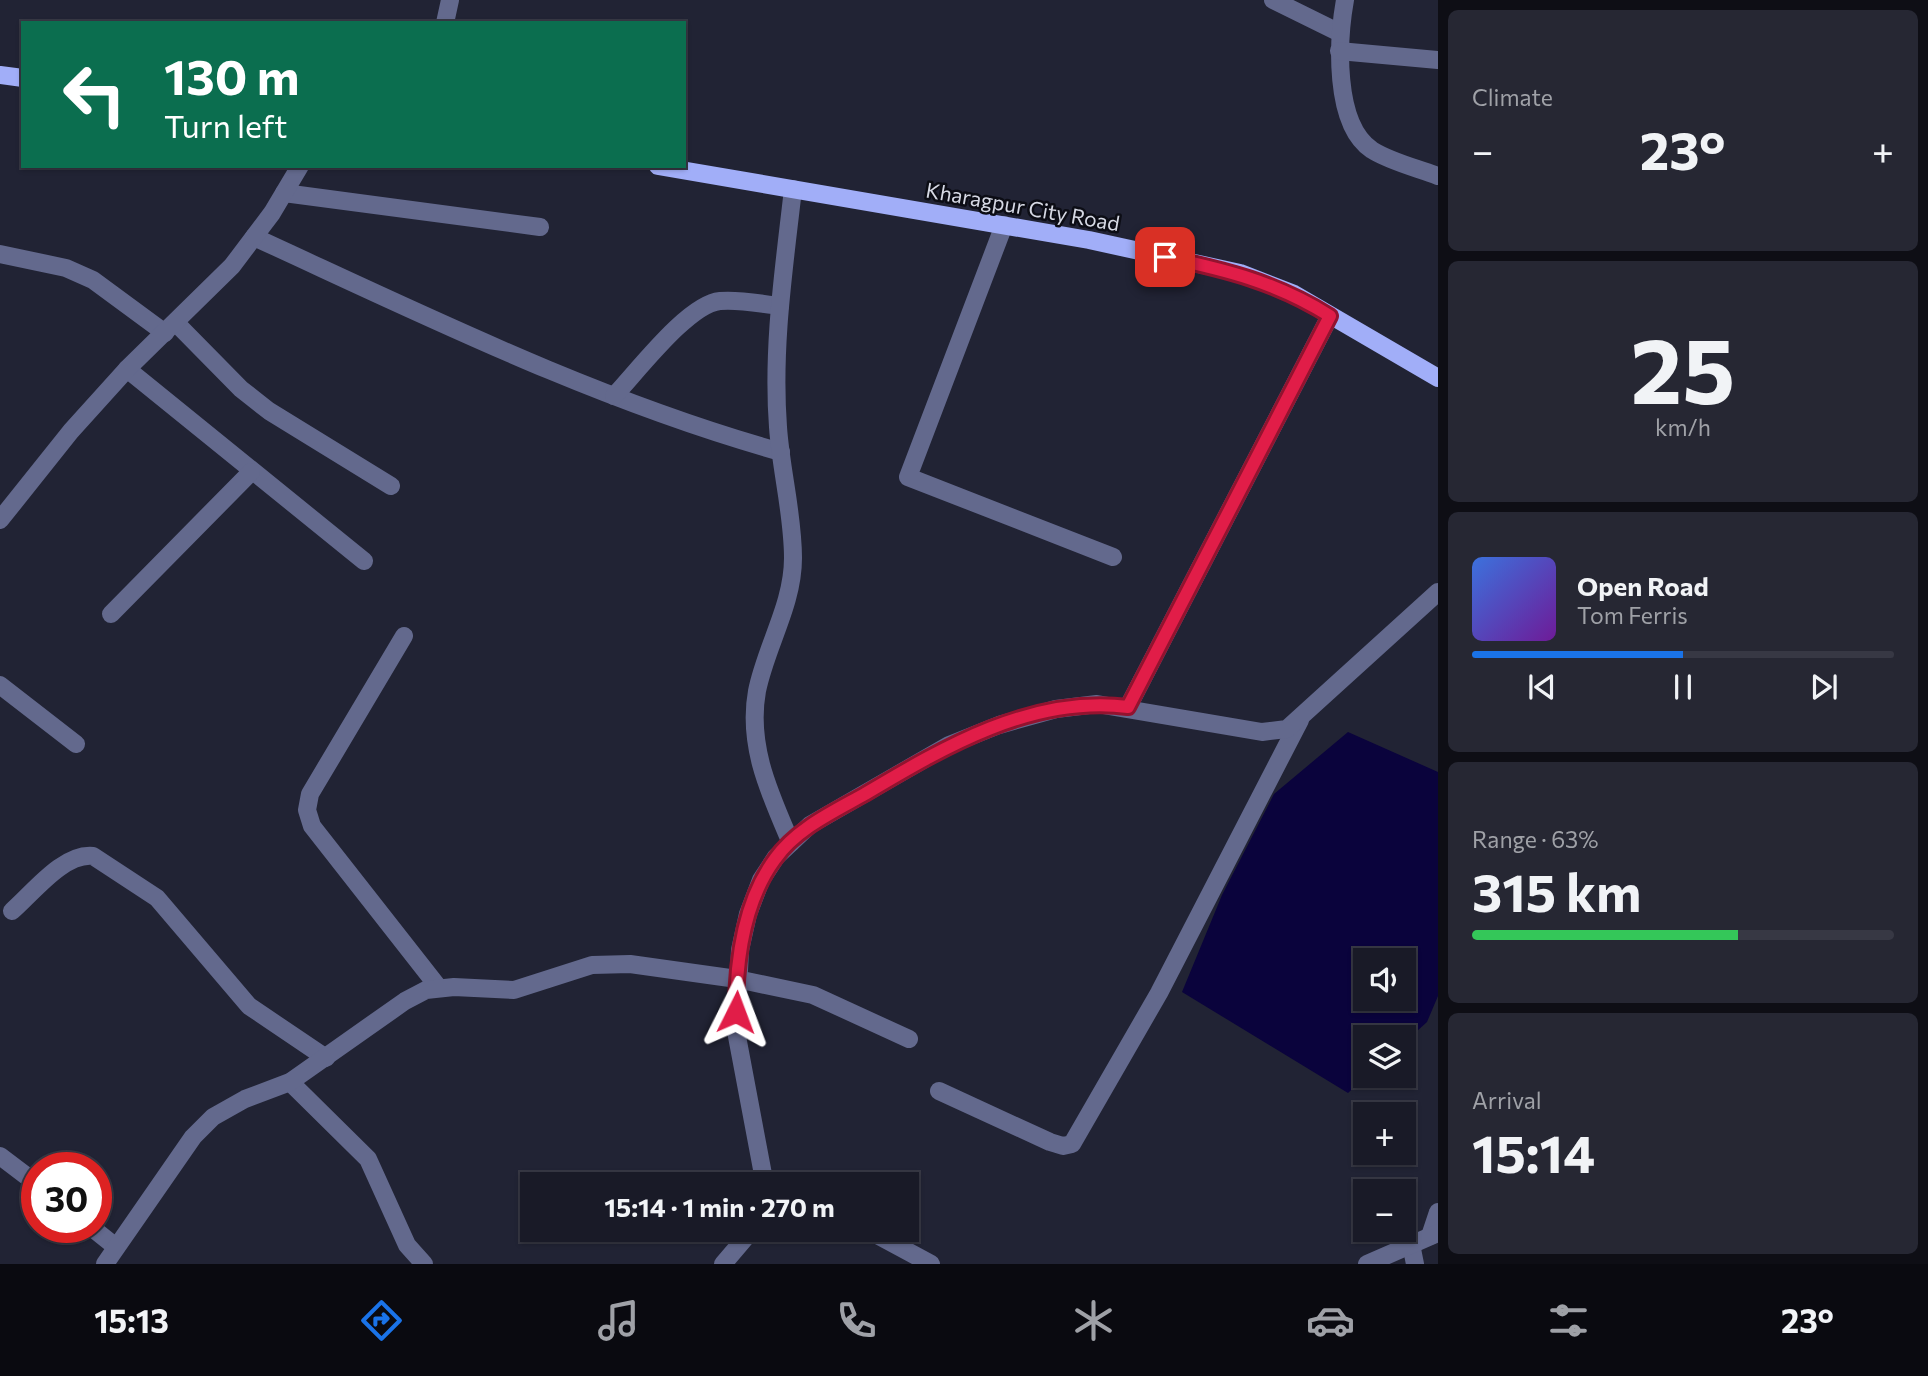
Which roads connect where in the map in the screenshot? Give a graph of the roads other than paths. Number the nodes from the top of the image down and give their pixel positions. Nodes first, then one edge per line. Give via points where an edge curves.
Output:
1 (450, 0) edge
2 (1273, 0) edge
3 (1345, 0) edge
4 (445, 21) edge
5 (1340, 42) junction
6 (1438, 60) edge
7 (0, 75) edge
8 (21, 78) edge
9 (299, 168) edge
10 (668, 168) edge
11 (1438, 176) edge
12 (793, 190) junction
13 (284, 193) junction
14 (1004, 225) junction
15 (540, 227) dead end
16 (254, 237) junction
17 (0, 254) edge
18 (780, 306) junction
19 (1330, 316) junction
20 (170, 328) junction
21 (127, 369) junction
22 (1438, 378) edge
23 (614, 396) junction
24 (781, 452) junction
25 (251, 472) junction
26 (391, 486) dead end
27 (0, 520) edge
28 (1113, 557) dead end
29 (364, 561) dead end
30 (1438, 592) edge
31 (111, 614) dead end
32 (404, 636) dead end
33 (0, 685) edge
34 (1128, 707) junction
35 (1301, 717) junction
36 (76, 744) dead end
37 (791, 843) junction
38 (12, 911) dead end
39 (737, 979) junction
40 (439, 988) junction
41 (909, 1039) dead end
42 (326, 1058) junction
43 (290, 1082) junction
44 (939, 1091) dead end
45 (0, 1156) edge
46 (21, 1172) edge
47 (763, 1172) edge
48 (1438, 1212) edge
49 (1434, 1234) edge
50 (742, 1242) edge
51 (890, 1242) edge
52 (111, 1243) edge
53 (1411, 1244) junction
54 (116, 1247) junction
55 (104, 1264) edge
56 (424, 1264) edge
57 (723, 1264) edge
58 (931, 1264) edge
59 (1367, 1264) edge
60 (1415, 1264) edge

1 - 4 street
2 - 5 street
3 - 5 street
5 - 6 street
5 - 11 street via 1345,100 1362,139 1382,155
7 - 8 main road
9 - 13 street
10 - 12 main road, Kharagpur City Road
12 - 14 main road, Kharagpur City Road
12 - 18 street
13 - 15 street
13 - 16 street
14 - 19 main road, Kharagpur City Road via 1240,273 1294,294
14 - 28 street via 908,477
16 - 20 street via 232,266
16 - 23 street via 476,339
17 - 20 street via 66,268
18 - 23 street via 719,301 703,307
18 - 24 street via 775,354
19 - 22 main road, Kharagpur City Road
19 - 34 street
20 - 21 street
20 - 26 street via 269,411
21 - 25 street
21 - 27 street
23 - 24 street
24 - 37 street via 791,512 792,581 758,690 755,716 764,780
25 - 29 street
25 - 31 street
30 - 35 street
32 - 40 street via 310,794 307,810 312,826
33 - 36 street
34 - 35 street via 1262,732 1287,729
34 - 37 street via 1097,704 1056,709 949,745 810,825
35 - 44 street via 1158,993 1072,1144 1050,1142
37 - 39 street via 768,869 748,914
38 - 42 street via 69,861 93,856 157,898 249,1006
39 - 40 street via 629,964 592,965 514,990
39 - 41 street via 813,995
39 - 47 street via 736,1031
40 - 42 street via 405,1000
42 - 43 street
43 - 54 street via 213,1117
43 - 56 street via 368,1159 407,1245
45 - 46 street
48 - 49 street
49 - 53 street
50 - 57 street
51 - 58 street
52 - 54 street
53 - 59 street
53 - 60 street
54 - 55 street

